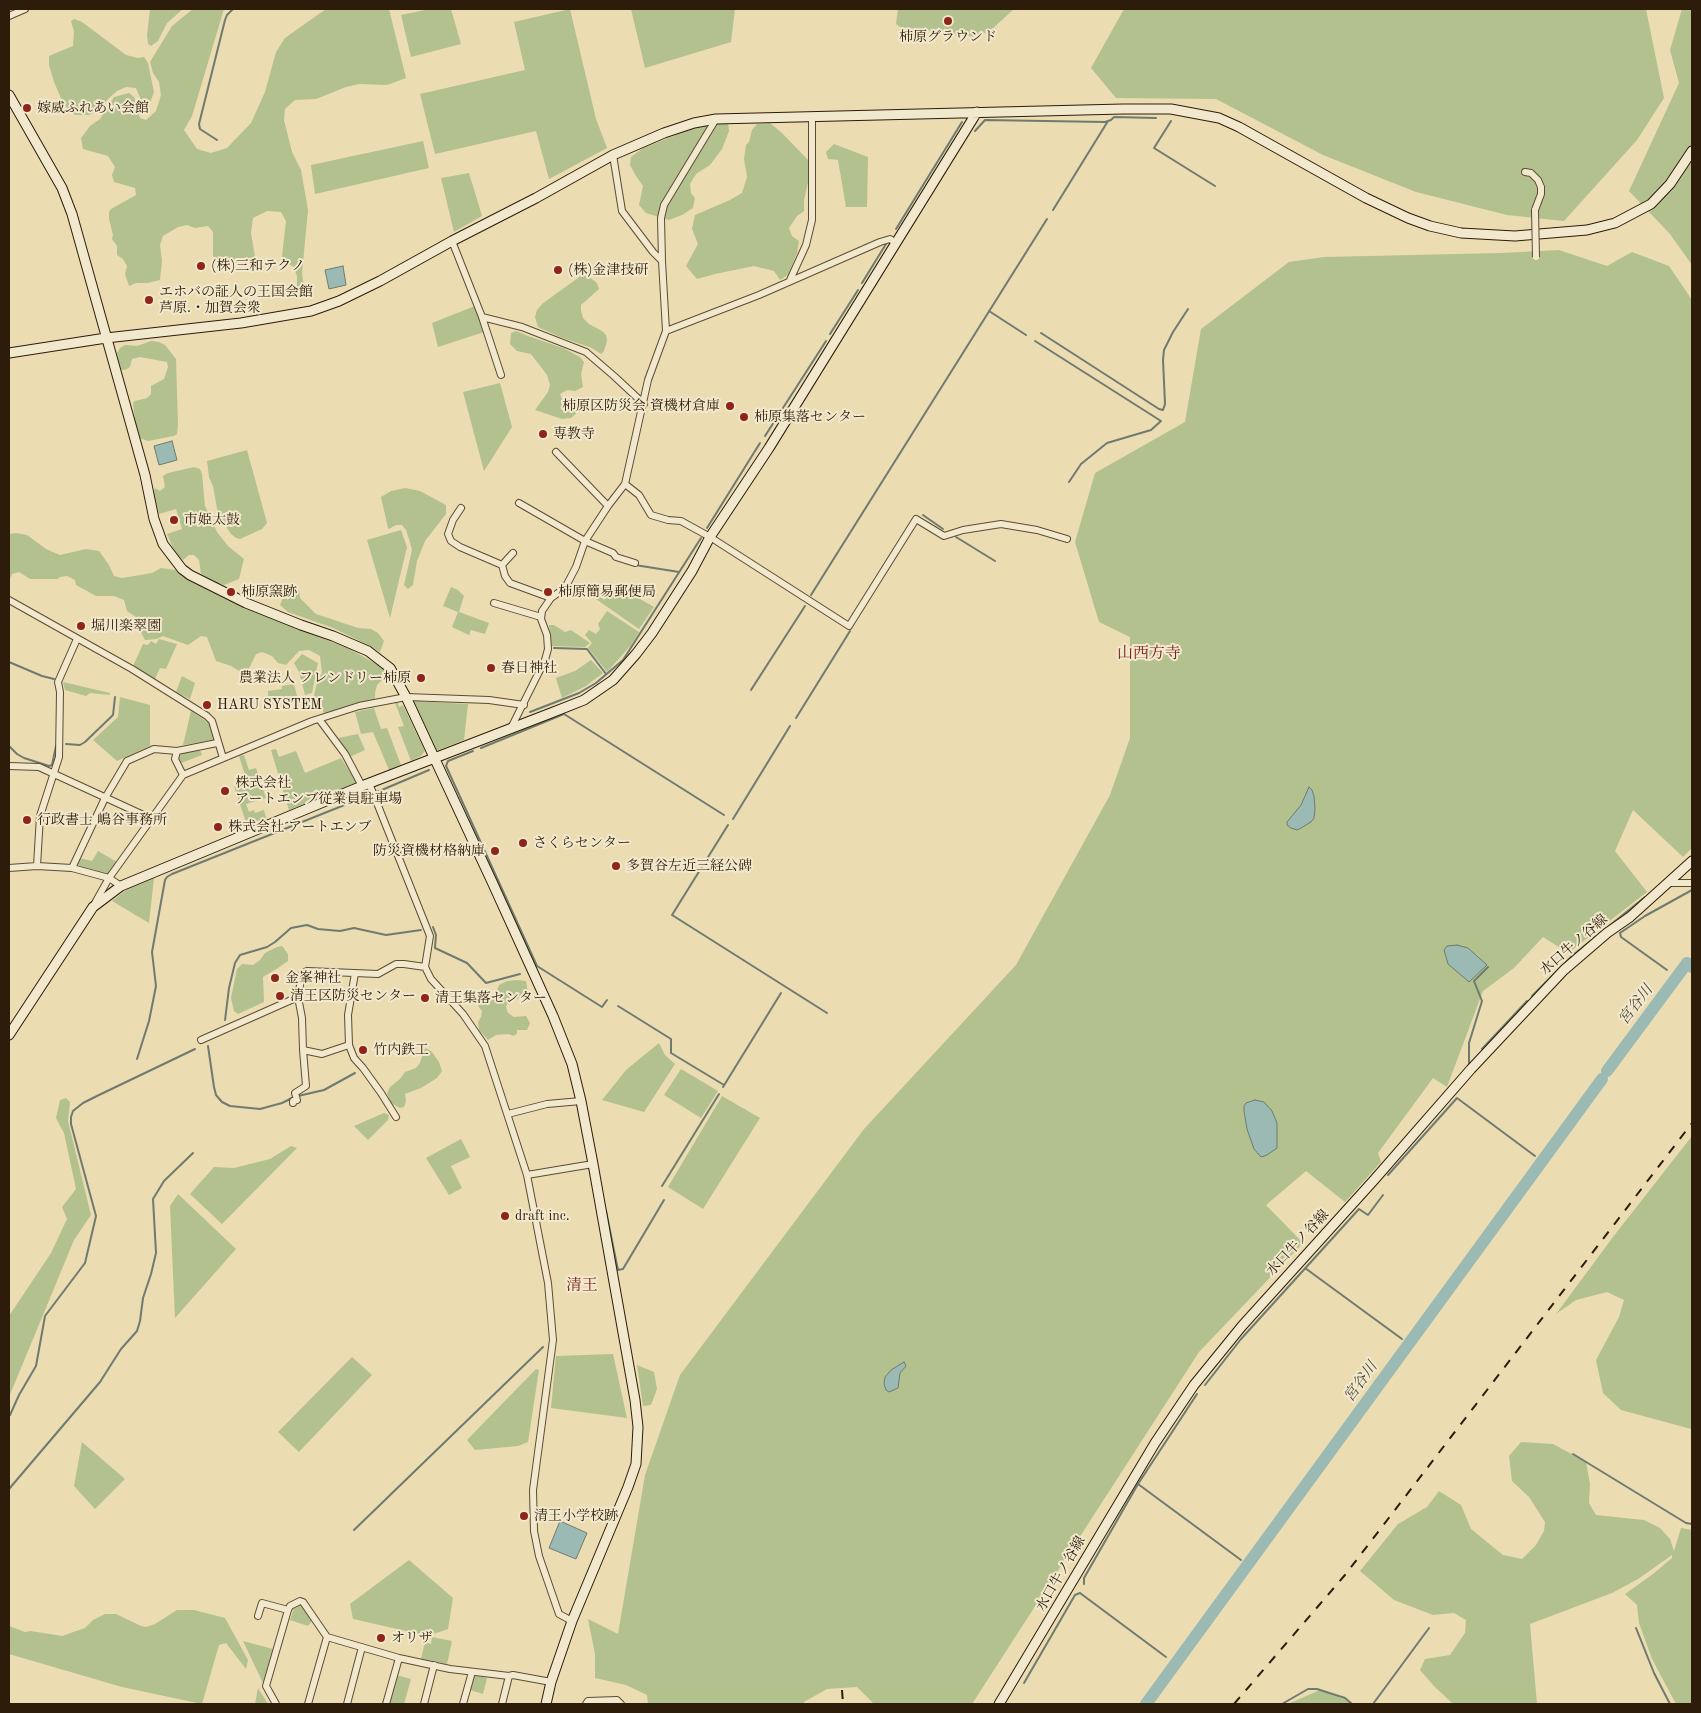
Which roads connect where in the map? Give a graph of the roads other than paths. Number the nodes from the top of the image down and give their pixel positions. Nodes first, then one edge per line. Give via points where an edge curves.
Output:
1 (25, 9) edge
2 (9, 16) edge
3 (9, 95) edge
4 (977, 112) junction
5 (812, 116) junction
6 (716, 118) junction
7 (1692, 151) edge
8 (613, 155) junction
9 (1526, 172) dead end
10 (452, 241) junction
11 (896, 243) junction
12 (1536, 257) dead end
13 (662, 261) junction
14 (790, 280) junction
15 (482, 317) junction
16 (666, 332) junction
17 (106, 338) junction
18 (9, 353) edge
19 (501, 376) dead end
20 (644, 404) junction
21 (556, 452) dead end
22 (625, 484) junction
23 (519, 503) dead end
24 (608, 506) junction
25 (461, 508) dead end
26 (710, 537) junction
27 (1067, 539) dead end
28 (586, 541) junction
29 (513, 552) dead end
30 (635, 564) dead end
31 (502, 565) junction
32 (551, 598) junction
33 (9, 600) edge
34 (494, 602) dead end
35 (541, 617) junction
36 (77, 639) junction
37 (406, 697) junction
38 (524, 705) junction
39 (319, 719) junction
40 (511, 728) junction
41 (217, 743) junction
42 (177, 751) junction
43 (222, 758) junction
44 (435, 758) junction
45 (9, 766) edge
46 (54, 772) junction
47 (183, 775) junction
48 (366, 784) junction
49 (105, 798) junction
50 (152, 818) junction
51 (1692, 861) edge
52 (37, 866) junction
53 (9, 868) edge
54 (72, 868) junction
55 (109, 878) junction
56 (1669, 883) junction
57 (1692, 883) edge
58 (121, 886) junction
59 (93, 906) junction
60 (425, 966) junction
61 (355, 973) junction
62 (298, 997) junction
63 (9, 1035) edge
64 (202, 1040) dead end
65 (349, 1045) junction
66 (303, 1050) junction
67 (581, 1101) junction
68 (293, 1103) dead end
69 (508, 1114) junction
70 (396, 1117) dead end
71 (593, 1164) junction
72 (527, 1176) junction
73 (288, 1610) junction
74 (258, 1616) dead end
75 (572, 1621) junction
76 (327, 1637) junction
77 (362, 1647) junction
78 (399, 1658) junction
79 (434, 1665) junction
80 (472, 1672) junction
81 (509, 1676) junction
82 (551, 1682) junction
83 (276, 1704) edge
84 (308, 1704) edge
85 (347, 1704) edge
86 (386, 1704) edge
87 (424, 1704) edge
88 (463, 1704) edge
89 (502, 1704) edge
90 (546, 1704) edge
91 (586, 1704) edge
92 (622, 1704) edge
93 (999, 1704) edge

1 - 2 street
3 - 17 street via 62,188
4 - 5 street
4 - 7 street via 1171,109 1218,118 1408,218 1448,230 1485,235 1554,234 1614,223 1651,204 1670,184
4 - 11 street
5 - 6 street
5 - 14 street via 812,220 806,245
6 - 8 street via 664,132
6 - 13 street via 664,205 661,218
8 - 10 street
8 - 13 street via 622,211
9 - 12 street, bridge via 1531,173 1541,187 1534,210
10 - 15 street
10 - 17 street via 380,281 311,311 241,323
11 - 14 street via 890,239 883,241
11 - 26 street
13 - 16 street
14 - 16 street
15 - 19 street
15 - 20 street via 522,327 586,352
16 - 20 street via 648,380
17 - 18 street
17 - 37 street via 145,475 154,519 163,544 182,569 246,603 368,651 390,668
20 - 22 street
21 - 24 street
22 - 24 street
22 - 26 street via 639,495 651,515 681,521
23 - 28 street
24 - 28 street
25 - 31 street via 448,534 451,541
26 - 27 street via 849,626 916,520 944,536 1001,524
26 - 40 street via 652,633 612,680 584,700
28 - 30 street
28 - 32 street via 565,588
29 - 31 street
31 - 32 street via 510,583
32 - 35 street
33 - 36 street
34 - 35 street
35 - 38 street via 548,649
36 - 41 street via 207,716 212,721
36 - 46 street via 58,682 59,757
37 - 38 street via 480,699
37 - 39 street via 359,706
37 - 44 street
38 - 40 street
39 - 43 street
39 - 48 street
40 - 44 street
41 - 42 street
41 - 43 street
42 - 47 street via 175,759
42 - 49 street via 154,749 127,761
43 - 47 street
44 - 48 street
44 - 67 street via 553,1016 572,1064
45 - 46 street via 39,766
46 - 49 street
46 - 52 street via 40,816
47 - 50 street
48 - 58 street
48 - 60 street via 430,936
49 - 50 street
49 - 54 street
50 - 55 street
51 - 56 street, 水口牛ノ谷線
52 - 53 street
52 - 54 street
54 - 55 street
55 - 58 street
55 - 59 street
56 - 57 street
56 - 93 street, 水口牛ノ谷線 via 1564,970 1471,1069 1194,1385 1155,1444
58 - 59 street
59 - 63 street
60 - 61 street via 396,964 378,974
60 - 69 street via 431,979 463,1014 485,1046
61 - 62 street via 307,971 302,974
61 - 65 street via 348,1015
62 - 64 street
62 - 66 street
65 - 66 street via 322,1054
65 - 70 street via 354,1058
66 - 68 street via 306,1086 295,1093 297,1100
67 - 69 street via 547,1104
67 - 71 street
69 - 72 street
71 - 72 street
71 - 75 street via 635,1400 636,1464
72 - 75 street via 548,1283 553,1340 533,1490 534,1532 560,1614
73 - 74 street via 262,1603
73 - 76 street via 290,1606 303,1602
73 - 83 street via 266,1686
75 - 82 street
76 - 77 street
76 - 84 street
77 - 78 street
77 - 85 street
78 - 79 street
78 - 86 street
79 - 80 street
79 - 87 street
80 - 81 street
80 - 88 street
81 - 82 street
81 - 89 street
82 - 90 street
91 - 92 street via 588,1700 617,1700

